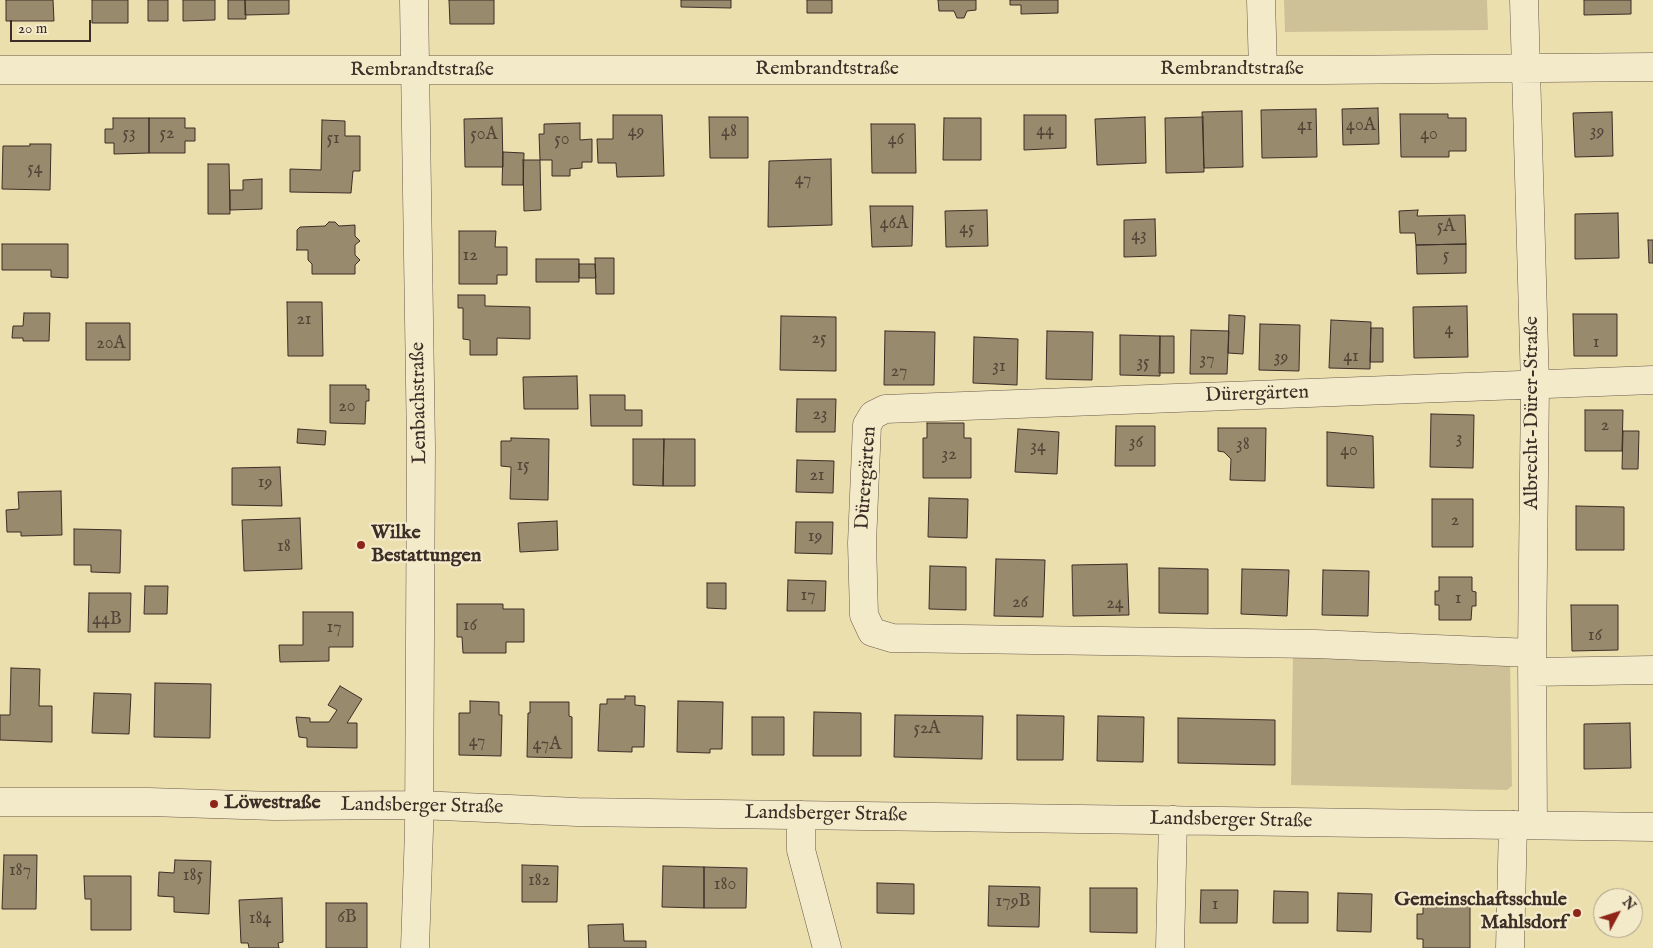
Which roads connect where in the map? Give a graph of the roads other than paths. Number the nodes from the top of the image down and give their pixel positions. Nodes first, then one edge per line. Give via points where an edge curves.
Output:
1 (414, 0) edge
2 (1261, 0) edge
3 (1524, 0) edge
4 (1653, 67) edge
5 (1525, 69) junction
6 (0, 70) edge
7 (1263, 70) junction
8 (415, 71) junction
9 (1653, 380) edge
10 (1535, 385) junction
11 (1532, 662) junction
12 (1653, 670) edge
13 (0, 802) edge
14 (419, 806) junction
15 (802, 815) junction
16 (1173, 820) junction
17 (1523, 825) junction
18 (1653, 827) edge
19 (415, 948) edge
20 (827, 948) edge
21 (1170, 948) edge
22 (1510, 948) edge

1 - 8 street, Lenbachstraße
2 - 7 street
3 - 5 street, Albrecht-Dürer-Straße
4 - 5 street, Rembrandtstraße
5 - 7 street, Rembrandtstraße
5 - 10 street, Albrecht-Dürer-Straße
6 - 8 street, Rembrandtstraße
7 - 8 street, Rembrandtstraße
8 - 14 street, Lenbachstraße via 421,446
9 - 10 street, Dürergärten
10 - 11 street, Albrecht-Dürer-Straße
10 - 11 street, Dürergärten via 885,409 873,415 868,425 862,543 864,615 872,632 892,638 1315,644
11 - 12 street, Dürergärten
11 - 17 street, Albrecht-Dürer-Straße
13 - 14 street, Landsberger Straße
14 - 15 street, Landsberger Straße
14 - 19 street, Lenbachstraße
15 - 16 street, Landsberger Straße
15 - 20 street via 801,850
16 - 17 street, Landsberger Straße
16 - 21 street
17 - 18 street, Landsberger Straße
17 - 22 street, Albrecht-Dürer-Straße

